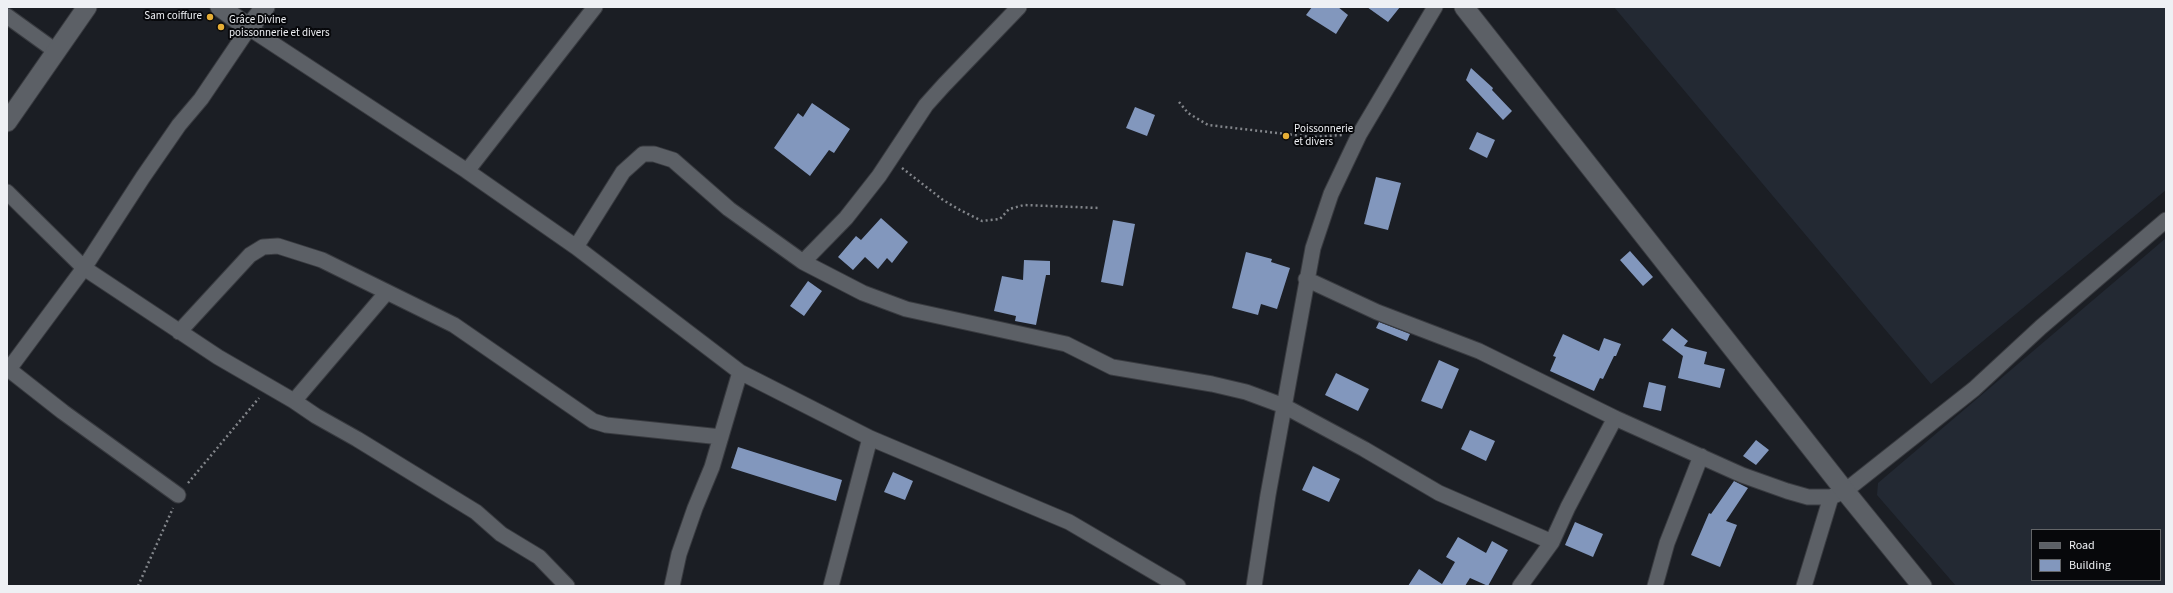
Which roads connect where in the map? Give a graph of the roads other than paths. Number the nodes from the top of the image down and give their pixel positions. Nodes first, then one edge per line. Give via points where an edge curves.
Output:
1 (87, 7) edge
2 (220, 7) edge
3 (265, 7) edge
4 (595, 7) edge
5 (1019, 7) edge
6 (1435, 7) edge
7 (1464, 7) edge
8 (7, 16) edge
9 (249, 28) junction
10 (57, 52) junction
11 (7, 122) edge
12 (467, 171) junction
13 (7, 192) edge
14 (2166, 220) edge
15 (576, 247) junction
16 (803, 262) junction
17 (84, 268) junction
18 (1306, 279) junction
19 (387, 292) junction
20 (179, 332) junction
21 (8, 368) edge
22 (740, 372) junction
23 (294, 400) junction
24 (1284, 406) junction
25 (1615, 418) junction
26 (721, 437) junction
27 (870, 438) junction
28 (1701, 456) junction
29 (1838, 494) junction
30 (178, 495) road end
31 (1552, 542) junction
32 (679, 554) junction
33 (567, 586) edge
34 (662, 586) edge
35 (672, 586) edge
36 (831, 586) edge
37 (1178, 586) edge
38 (1254, 586) edge
39 (1520, 586) edge
40 (1656, 586) edge
41 (1804, 586) edge
42 (1922, 586) edge

1 - 10 street
2 - 9 street
3 - 9 street
4 - 12 street
5 - 16 street via 926,105 890,160 846,218
6 - 18 street via 1359,135 1332,194 1313,248
7 - 29 street
8 - 10 street
9 - 12 street
9 - 17 street via 201,99 179,125 143,177
10 - 11 street
12 - 15 street
13 - 17 street
14 - 29 street via 2041,327 1974,389
15 - 16 street via 623,172 644,154 654,154 673,160 729,208
15 - 22 street
16 - 24 street via 863,293 906,309 1066,344 1112,366 1212,384 1246,392
17 - 20 street
17 - 21 street
18 - 24 street
18 - 25 street via 1377,312 1479,351
19 - 20 street via 322,260 278,246 263,247 250,255
19 - 23 street
19 - 26 street via 454,325 593,421 606,425
20 - 23 street
21 - 30 street via 63,412
22 - 26 street
22 - 27 street
23 - 33 street via 316,416 476,512 502,534 539,557
24 - 31 street via 1439,493
24 - 38 street
25 - 28 street
25 - 31 street
26 - 32 street
27 - 36 street
27 - 37 street via 1069,522
28 - 29 street via 1787,492 1808,497
28 - 40 street via 1667,543
29 - 41 street
29 - 42 street
31 - 39 street
32 - 34 street
32 - 35 street

